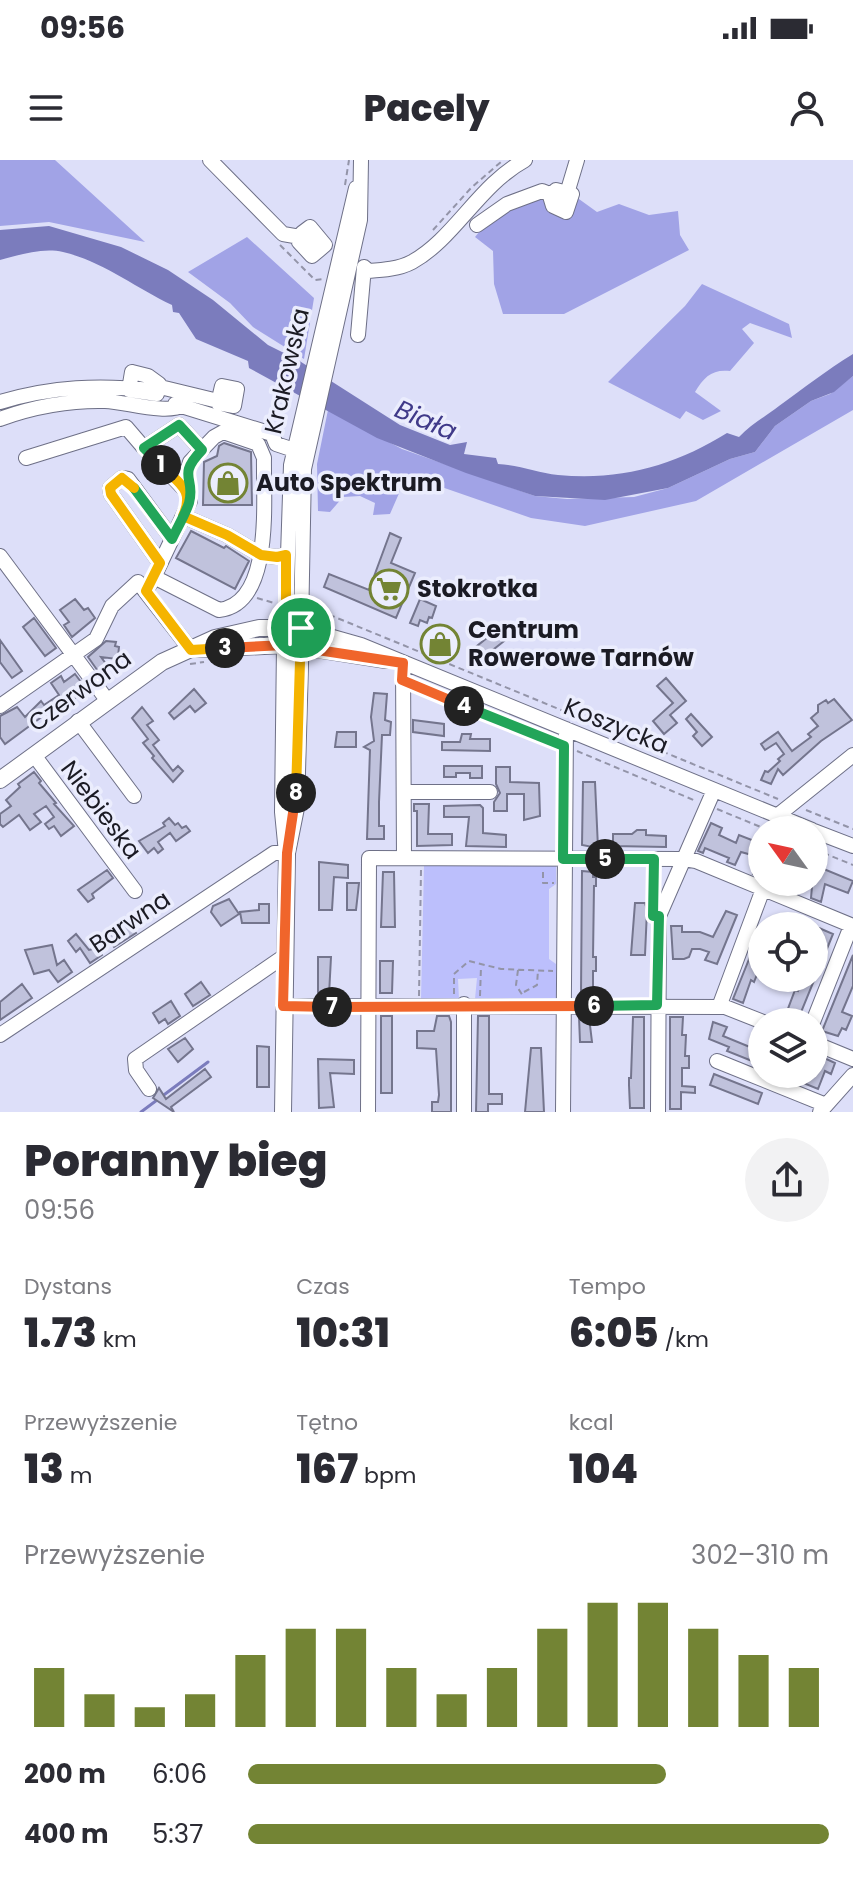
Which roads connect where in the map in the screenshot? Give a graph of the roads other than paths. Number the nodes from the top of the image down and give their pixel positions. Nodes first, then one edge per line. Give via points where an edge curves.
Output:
1 (231, 160) edge
2 (361, 160) edge
3 (525, 160) edge
4 (577, 160) edge
5 (217, 162) edge
6 (230, 179) junction
7 (477, 225) dead end
8 (318, 250) dead end
9 (358, 335) dead end
10 (157, 390) junction
11 (223, 399) dead end
12 (0, 402) edge
13 (179, 404) junction
14 (0, 419) edge
15 (307, 423) junction
16 (144, 448) junction
17 (202, 450) junction
18 (294, 450) junction
19 (26, 458) dead end
20 (189, 494) junction
21 (183, 516) junction
22 (172, 539) junction
23 (261, 555) junction
24 (286, 555) junction
25 (0, 556) edge
26 (157, 570) junction
27 (142, 587) junction
28 (294, 628) junction
29 (293, 646) junction
30 (192, 650) junction
31 (74, 654) junction
32 (403, 663) junction
33 (107, 700) junction
34 (0, 706) edge
35 (78, 721) junction
36 (566, 729) junction
37 (34, 755) junction
38 (853, 755) edge
39 (0, 780) edge
40 (714, 790) junction
41 (404, 792) junction
42 (490, 792) dead end
43 (134, 796) dead end
44 (777, 816) joint
45 (828, 836) edge
46 (853, 846) edge
47 (287, 853) junction
48 (404, 858) junction
49 (563, 859) junction
50 (684, 859) junction
51 (748, 883) edge
52 (135, 891) dead end
53 (760, 896) edge
54 (780, 896) edge
55 (852, 926) edge
56 (283, 957) junction
57 (459, 1003) junction
58 (368, 1005) junction
59 (657, 1005) junction
60 (283, 1006) junction
61 (563, 1006) junction
62 (719, 1007) junction
63 (819, 1008) edge
64 (748, 1017) edge
65 (0, 1035) edge
66 (828, 1049) edge
67 (853, 1059) edge
68 (717, 1061) dead end
69 (853, 1075) edge
70 (149, 1089) dead end
71 (823, 1108) edge
72 (283, 1112) edge
73 (368, 1112) edge
74 (464, 1112) edge
75 (563, 1112) edge
76 (658, 1112) edge

1 - 6 street
2 - 15 street, Krakowska
3 - 9 street via 492,183 416,260 390,269 364,267
4 - 7 street via 565,200 542,191 507,204
5 - 6 street
6 - 8 street via 283,234 306,238
10 - 11 street
10 - 12 street via 85,385
10 - 13 street
13 - 14 street via 167,409 80,402
13 - 18 street via 276,435 276,444
15 - 18 street, Krakowska
15 - 28 street, Krakowska
16 - 17 street via 179,425
16 - 19 street via 126,427
16 - 20 street
17 - 20 street via 187,472
17 - 23 street via 223,432 263,450
18 - 24 street, Krakowska
20 - 21 street
21 - 22 street
21 - 23 street
22 - 26 street
22 - 26 street via 128,479 110,488
23 - 24 street
23 - 26 street via 260,570 240,602 219,610
24 - 28 street, Krakowska
25 - 31 street
26 - 27 street
27 - 30 street
27 - 31 street via 112,606 100,634
28 - 29 main road, Krakowska
28 - 30 main road, Czerwona via 240,631
28 - 32 street, Koszycka via 361,645
29 - 30 main road, Czerwona
29 - 32 street, Koszycka
29 - 47 main road, Krakowska via 296,808
30 - 33 main road, Czerwona via 162,662
31 - 33 street
31 - 34 street
32 - 36 street, Koszycka
32 - 41 street
33 - 35 main road, Czerwona
35 - 37 main road, Czerwona
35 - 43 street
36 - 40 street, Koszycka
36 - 49 street
37 - 39 main road, Czerwona
37 - 52 street, Niebieska
38 - 44 street
40 - 44 street, Koszycka
40 - 50 street
41 - 42 street
41 - 48 street
45 - 46 street, Koszycka
47 - 56 main road, Krakowska
47 - 65 street, Barwna via 274,853
48 - 49 street
48 - 58 street via 369,858
49 - 50 street via 656,868
49 - 61 street
50 - 51 street
50 - 59 street via 659,916
53 - 62 street
54 - 55 street
55 - 63 street
56 - 60 main road, Krakowska
56 - 70 street via 135,1059
57 - 58 street
57 - 61 street
57 - 74 street
58 - 60 street
58 - 73 street
59 - 61 street
59 - 62 street
59 - 76 street
60 - 72 main road, Krakowska
61 - 75 street
62 - 64 street
66 - 67 street
68 - 71 street
69 - 71 street

